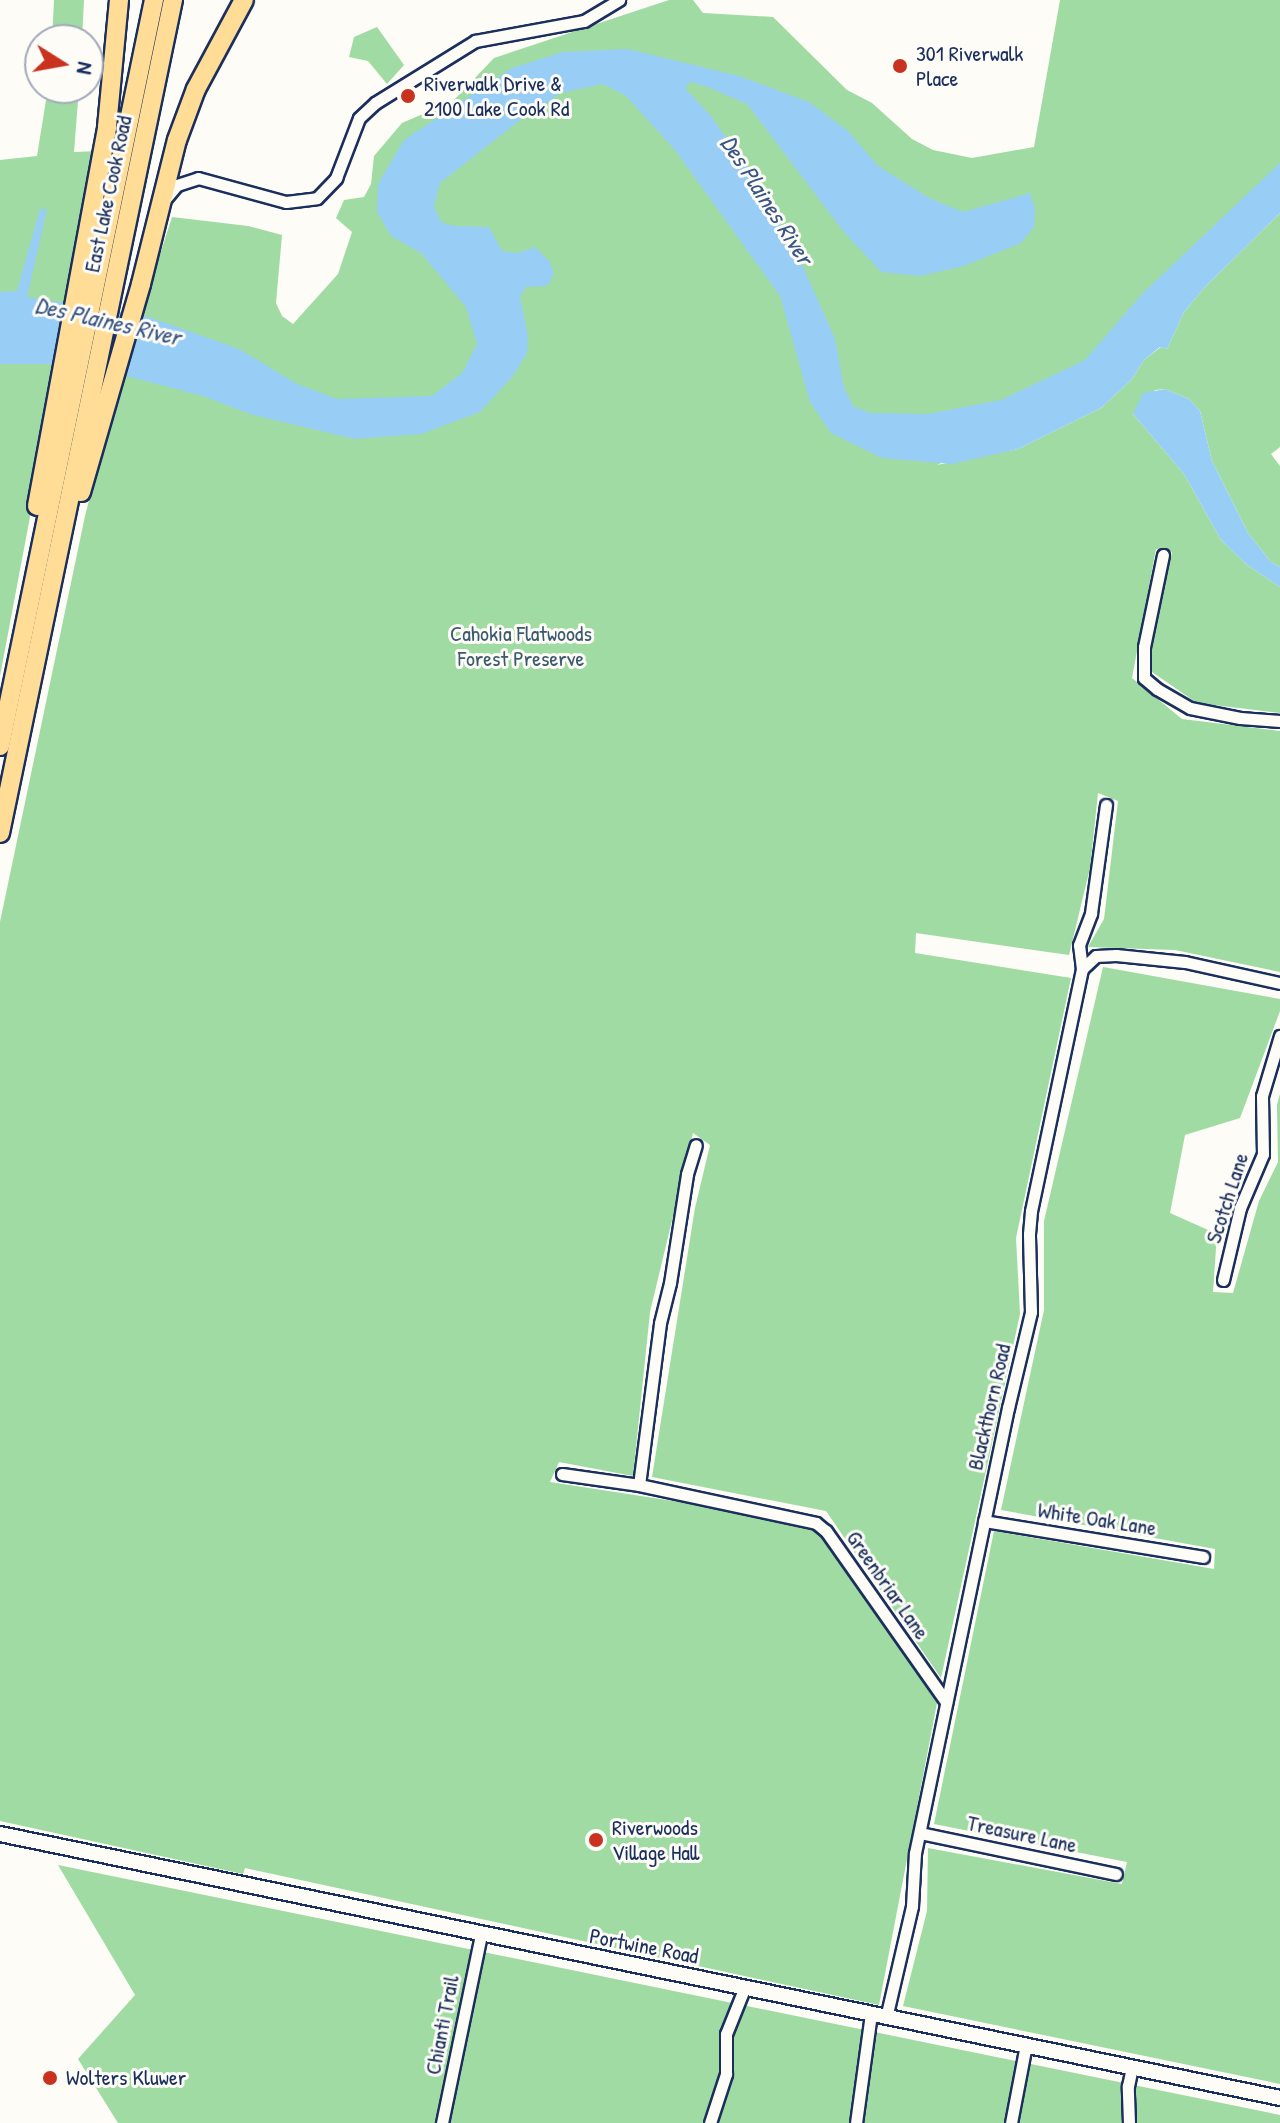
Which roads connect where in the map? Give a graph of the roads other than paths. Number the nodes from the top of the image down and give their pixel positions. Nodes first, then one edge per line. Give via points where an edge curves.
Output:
1 (119, 0) edge
2 (154, 0) edge
3 (173, 0) edge
4 (244, 0) edge
5 (619, 0) edge
6 (160, 206) junction
7 (94, 295) junction
8 (87, 377) junction
9 (1163, 555) dead end
10 (42, 584) junction
11 (1280, 721) edge
12 (0, 746) edge
13 (1106, 805) dead end
14 (0, 833) edge
15 (1082, 969) junction
16 (1280, 983) edge
17 (1280, 1036) edge
18 (696, 1145) dead end
19 (1223, 1280) dead end
20 (562, 1474) dead end
21 (639, 1485) junction
22 (984, 1521) junction
23 (1203, 1557) dead end
24 (946, 1702) junction
25 (920, 1833) junction
26 (0, 1834) edge
27 (1116, 1874) dead end
28 (481, 1935) junction
29 (744, 1989) junction
30 (879, 2016) junction
31 (1026, 2044) junction
32 (1132, 2067) junction
33 (1280, 2098) edge
34 (442, 2123) edge
35 (710, 2123) edge
36 (856, 2123) edge
37 (1011, 2123) edge
38 (1129, 2123) edge

1 - 7 main road
2 - 7 main road, East Lake Cook Road
3 - 7 main road, East Lake Cook Road
4 - 6 main road via 196,89
5 - 6 street via 584,21 475,41 375,103 359,118 336,178 325,193 305,202 266,198 198,178 177,185
6 - 8 main road via 135,303
7 - 8 main road
7 - 8 main road, East Lake Cook Road
8 - 10 main road via 60,568
8 - 10 main road via 29,554
9 - 11 street via 1144,647 1142,670 1149,684 1190,708
10 - 12 main road
10 - 14 main road
13 - 15 street, Blackthorn Road via 1091,913 1079,945
15 - 16 street via 1096,956 1116,955 1185,962
15 - 22 street, Blackthorn Road via 1031,1211 1031,1312
17 - 19 street, Scotch Lane via 1262,1096 1263,1154 1240,1208
18 - 21 street via 660,1323
20 - 21 street, Greenbriar Lane
21 - 24 street, Greenbriar Lane via 816,1523
22 - 23 street, White Oak Lane
22 - 24 street, Blackthorn Road
24 - 25 street, Blackthorn Road
25 - 27 street, Treasure Lane
25 - 30 street, Blackthorn Road via 912,1906
26 - 28 street, Portwine Road
28 - 29 street, Portwine Road
28 - 34 street, Chianti Trail
29 - 30 street, Portwine Road
29 - 35 street via 726,2034 726,2074
30 - 31 street, Portwine Road
30 - 36 street, Blackthorn Road
31 - 32 street, Portwine Road
31 - 37 street
32 - 33 street, Portwine Road
32 - 38 street

